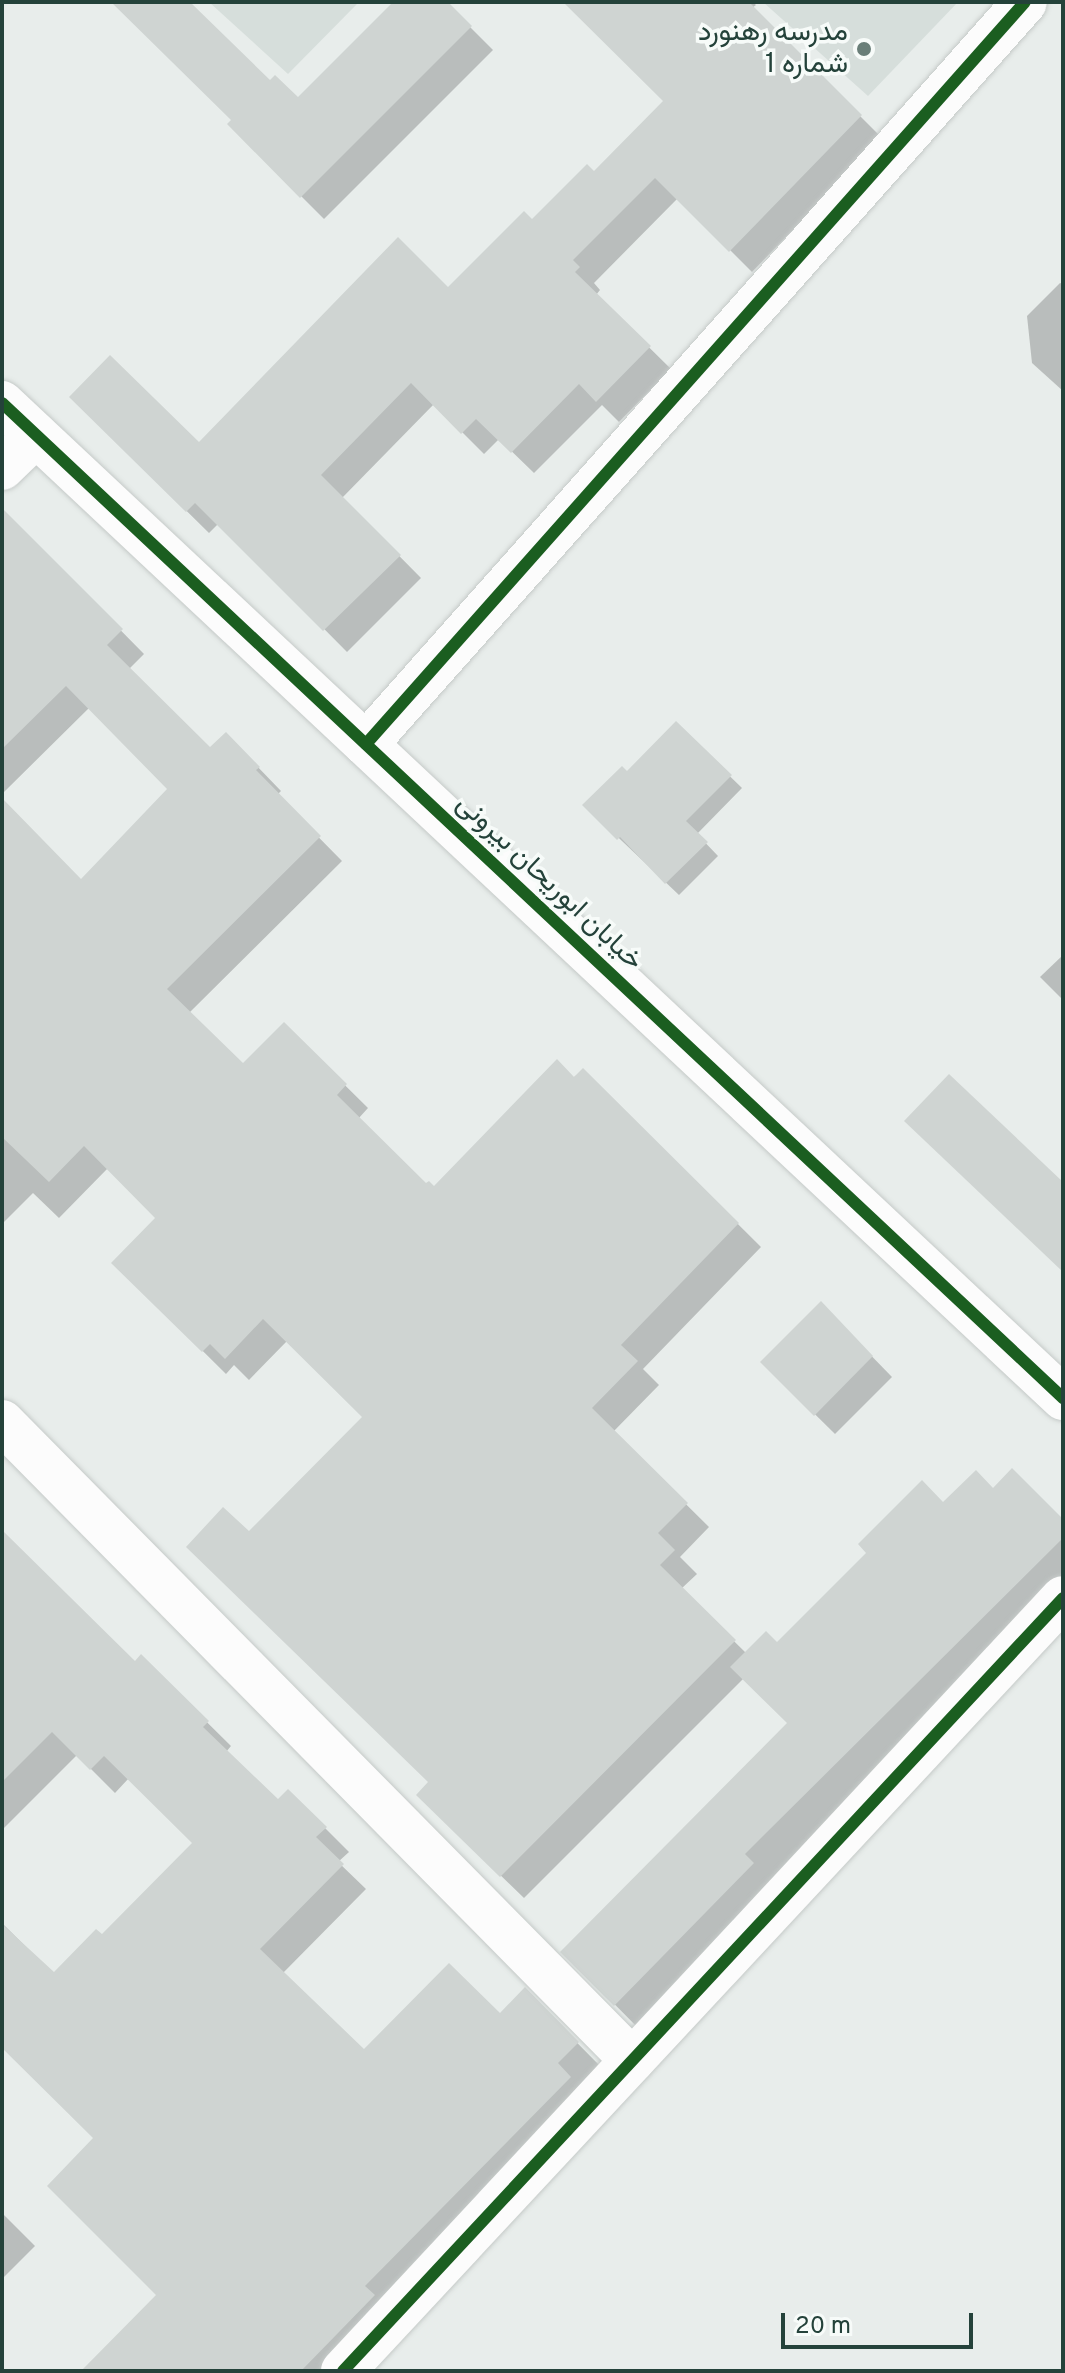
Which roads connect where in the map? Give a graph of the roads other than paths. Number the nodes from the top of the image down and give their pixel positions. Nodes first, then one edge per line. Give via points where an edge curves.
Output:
1 (1025, 2) edge
2 (2, 403) edge
3 (36, 435) junction
4 (2, 468) edge
5 (366, 744) junction
6 (1063, 1398) edge
7 (2, 1422) edge
8 (1063, 1598) edge
9 (632, 2060) junction
10 (343, 2371) edge

1 - 5 street
2 - 3 street, خیابان ابوریحان بیرونی
3 - 4 street
3 - 5 street, خیابان ابوریحان بیرونی
5 - 6 street, خیابان ابوریحان بیرونی
7 - 9 street
8 - 9 street
9 - 10 street

